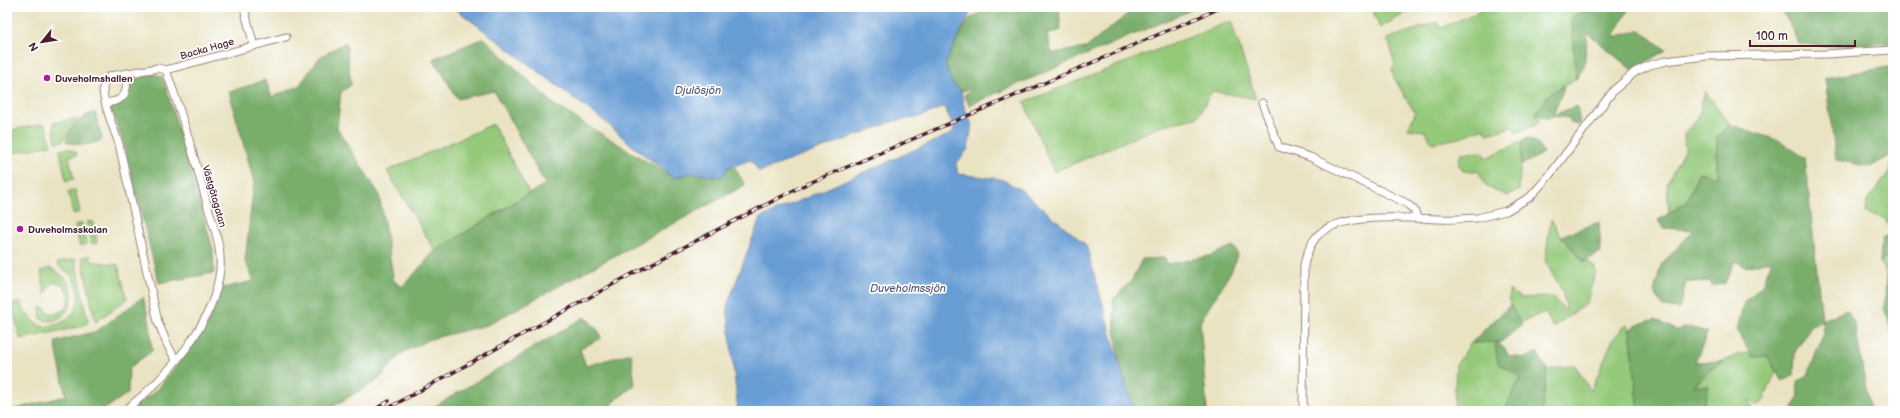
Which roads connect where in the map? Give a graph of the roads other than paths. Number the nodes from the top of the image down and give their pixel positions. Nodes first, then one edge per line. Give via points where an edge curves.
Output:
1 (245, 12) dead end
2 (286, 37) dead end
3 (254, 46) junction
4 (1893, 50) edge
5 (166, 70) junction
6 (127, 74) junction
7 (106, 102) junction
8 (1262, 103) dead end
9 (1418, 218) junction
10 (176, 360) junction
11 (124, 411) edge
12 (1303, 411) edge

1 - 3 street
2 - 3 street, Backa Hage
3 - 5 street, Backa Hage
4 - 9 street via 1838,54 1706,56 1650,65 1635,72 1614,90 1548,177 1520,204 1499,213 1477,218
5 - 6 street via 158,68
5 - 10 street, Västgötagatan via 217,239 220,268 218,282 208,309 191,341
6 - 7 street via 126,91 120,101
6 - 7 street via 110,76 104,81
7 - 10 street via 119,144 158,322
8 - 9 street via 1279,147 1310,157 1406,203
9 - 12 street via 1347,220 1333,225 1315,238 1306,254 1304,264
10 - 11 street, Västgötagatan via 158,382

